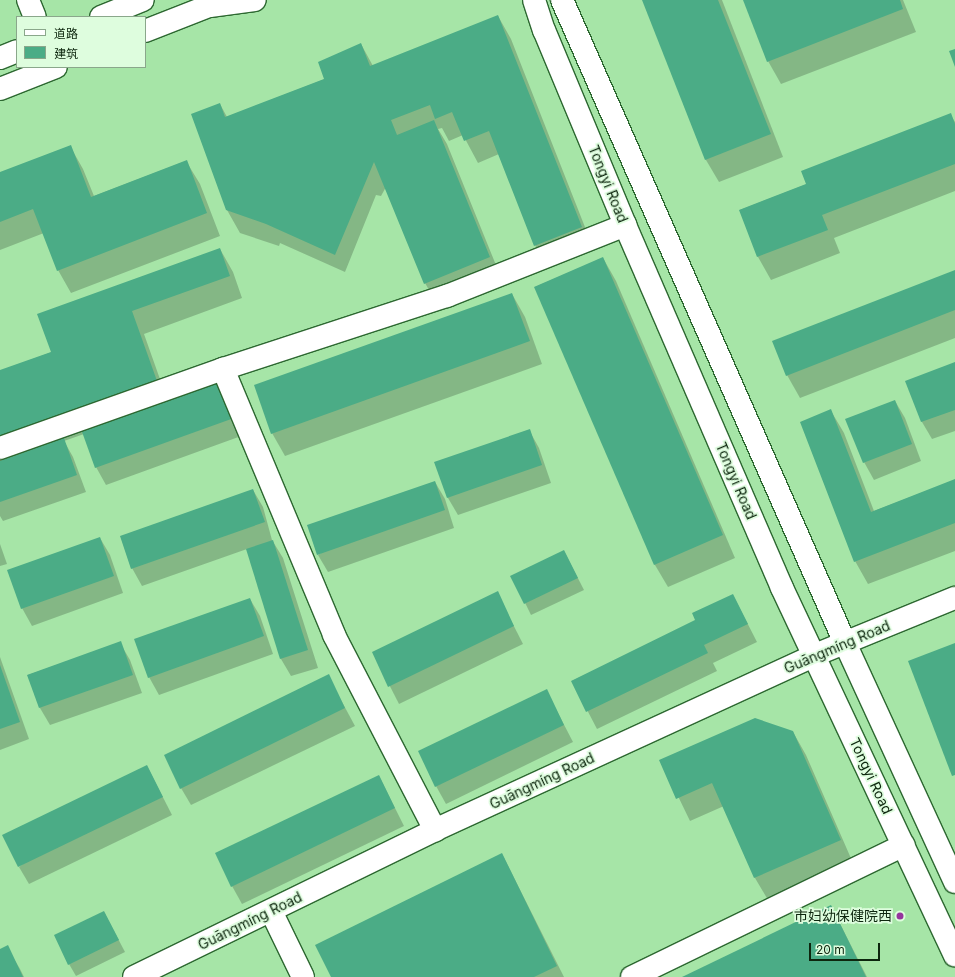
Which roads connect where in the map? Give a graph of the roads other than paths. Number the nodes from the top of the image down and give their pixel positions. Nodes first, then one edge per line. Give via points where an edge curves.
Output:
1 (28, 0) edge
2 (143, 0) edge
3 (255, 0) edge
4 (523, 0) edge
5 (534, 0) edge
6 (562, 0) edge
7 (216, 3) edge
8 (35, 16) edge
9 (103, 16) edge
10 (544, 30) junction
11 (146, 32) edge
12 (16, 51) edge
13 (0, 58) edge
14 (53, 68) edge
15 (0, 89) edge
16 (625, 225) junction
17 (223, 368) junction
18 (0, 448) edge
19 (955, 598) edge
20 (845, 643) junction
21 (815, 655) junction
22 (435, 830) junction
23 (904, 845) junction
24 (955, 882) edge
25 (271, 910) junction
26 (955, 955) edge
27 (134, 977) edge
28 (303, 977) edge
29 (632, 977) edge

1 - 8 main road
2 - 9 main road
3 - 7 main road
4 - 10 main road
5 - 10 main road, Tongyi Road
6 - 20 main road
7 - 11 main road
10 - 16 main road, Tongyi Road
12 - 13 main road
14 - 15 main road
16 - 17 main road via 447,296
16 - 21 main road, Tongyi Road via 782,588
17 - 18 main road
17 - 22 main road via 334,635
19 - 20 main road, Guāngmíng Road
20 - 21 main road, Guāngmíng Road
20 - 24 main road
21 - 22 main road, Guāngmíng Road
21 - 23 main road, Tongyi Road
22 - 25 main road, Guāngmíng Road
23 - 26 main road, Tongyi Road
23 - 29 main road
25 - 27 main road, Guāngmíng Road
25 - 28 main road

